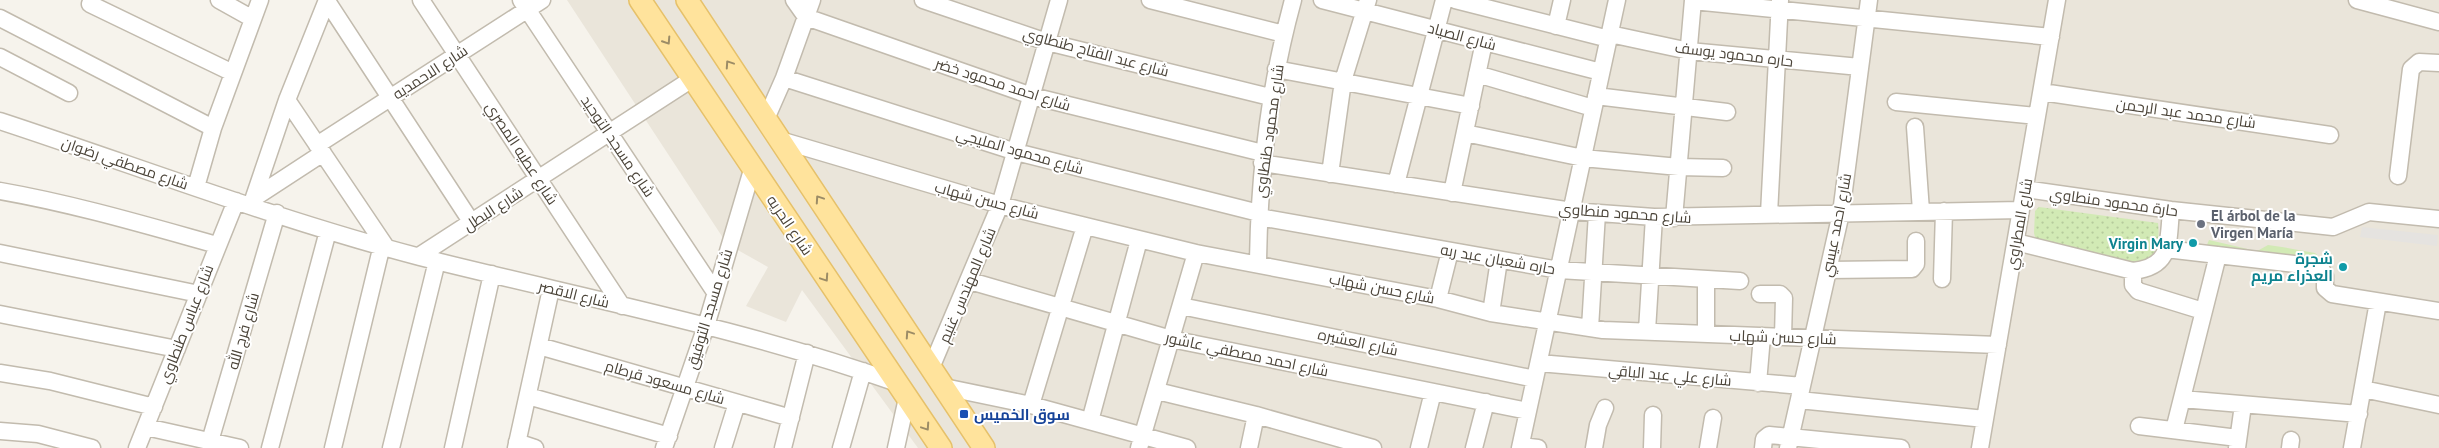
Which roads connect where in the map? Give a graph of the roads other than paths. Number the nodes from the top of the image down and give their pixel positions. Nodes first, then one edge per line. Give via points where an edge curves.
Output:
1 (219, 0) edge
2 (260, 0) edge
3 (421, 0) edge
4 (542, 0) edge
5 (640, 0) edge
6 (687, 0) edge
7 (794, 0) edge
8 (812, 0) edge
9 (923, 0) edge
10 (1059, 0) edge
11 (1150, 0) edge
12 (1293, 0) edge
13 (1322, 0) edge
14 (1444, 0) edge
15 (1455, 0) edge
16 (1562, 0) edge
17 (1617, 0) edge
18 (1869, 0) edge
19 (2057, 0) edge
20 (2357, 0) edge
21 (327, 1) edge
22 (1693, 1) edge
23 (1473, 2) edge
24 (90, 4) dead end
25 (524, 5) edge
26 (1780, 5) edge
27 (1366, 6) edge
28 (2398, 6) edge
29 (806, 16) junction
30 (0, 18) edge
31 (253, 19) junction
32 (2438, 19) edge
33 (1866, 20) junction
34 (1556, 26) junction
35 (1436, 30) junction
36 (1284, 34) junction
37 (1609, 37) junction
38 (2051, 37) junction
39 (1047, 42) junction
40 (1484, 42) junction
41 (1689, 51) junction
42 (457, 55) junction
43 (0, 57) edge
44 (1777, 60) junction
45 (2434, 63) edge
46 (1860, 67) junction
47 (1276, 69) junction
48 (1602, 72) junction
49 (233, 74) junction
50 (1477, 74) junction
51 (784, 78) junction
52 (692, 79) junction
53 (1343, 81) junction
54 (2042, 92) junction
55 (69, 93) dead end
56 (1032, 96) junction
57 (1419, 96) junction
58 (390, 98) junction
59 (1270, 98) junction
60 (287, 100) junction
61 (1595, 102) junction
62 (1896, 102) dead end
63 (1470, 106) junction
64 (1684, 107) junction
65 (1727, 112) dead end
66 (2037, 116) junction
67 (766, 119) junction
68 (0, 121) edge
69 (1916, 127) dead end
70 (213, 128) junction
71 (610, 132) junction
72 (1465, 133) junction
73 (2330, 135) dead end
74 (780, 140) junction
75 (320, 149) junction
76 (1016, 152) junction
77 (1263, 158) junction
78 (1583, 158) junction
79 (1679, 167) junction
80 (1723, 168) dead end
81 (752, 170) junction
82 (1330, 174) junction
83 (2398, 176) dead end
84 (539, 179) junction
85 (1396, 184) junction
86 (196, 187) junction
87 (2025, 190) junction
88 (0, 191) edge
89 (1452, 193) junction
90 (247, 202) junction
91 (1000, 205) junction
92 (2021, 210) junction
93 (2171, 210) junction
94 (1572, 211) junction
95 (1921, 211) junction
96 (1944, 211) junction
97 (1597, 213) junction
98 (1841, 213) junction
99 (277, 214) junction
100 (1769, 214) junction
101 (1259, 215) junction
102 (1654, 218) junction
103 (1674, 218) junction
104 (2439, 219) edge
105 (472, 223) junction
106 (1085, 226) junction
107 (328, 231) junction
108 (1139, 240) junction
109 (1916, 242) dead end
110 (2016, 242) junction
111 (217, 245) junction
112 (384, 246) junction
113 (2166, 249) junction
114 (1450, 251) junction
115 (0, 253) edge
116 (1196, 253) junction
117 (2218, 255) junction
118 (419, 256) junction
119 (1500, 260) junction
120 (438, 261) junction
121 (1258, 264) junction
122 (1559, 270) junction
123 (1828, 270) junction
124 (1594, 272) junction
125 (2133, 272) junction
126 (492, 274) junction
127 (1651, 276) junction
128 (1706, 279) junction
129 (1942, 279) dead end
130 (970, 281) junction
131 (1740, 281) dead end
132 (551, 289) junction
133 (715, 292) junction
134 (199, 294) junction
135 (1760, 294) dead end
136 (1438, 300) junction
137 (2378, 302) junction
138 (622, 306) junction
139 (1181, 306) junction
140 (1061, 307) junction
141 (2203, 311) junction
142 (2439, 311) edge
143 (1491, 313) junction
144 (0, 314) edge
145 (1547, 323) junction
146 (1116, 324) junction
147 (706, 326) junction
148 (1590, 328) junction
149 (1647, 331) junction
150 (1706, 334) junction
151 (1762, 336) junction
152 (1783, 337) junction
153 (1813, 338) junction
154 (1171, 339) junction
155 (1998, 345) junction
156 (539, 346) junction
157 (177, 349) junction
158 (807, 353) junction
159 (931, 368) junction
160 (863, 371) junction
161 (1537, 371) junction
162 (0, 373) edge
163 (1758, 382) junction
164 (944, 387) junction
165 (685, 388) junction
166 (2363, 389) junction
167 (902, 390) junction
168 (1157, 391) junction
169 (1433, 392) junction
170 (1800, 393) junction
171 (528, 396) junction
172 (2182, 399) junction
173 (737, 402) junction
174 (1486, 402) junction
175 (1031, 405) junction
176 (2243, 405) junction
177 (2439, 405) edge
178 (154, 407) junction
179 (1605, 408) dead end
180 (1528, 411) junction
181 (2358, 414) junction
182 (1256, 415) junction
183 (1653, 415) dead end
184 (791, 418) junction
185 (1713, 418) dead end
186 (1985, 419) junction
187 (1090, 421) junction
188 (2139, 426) dead end
189 (146, 427) junction
190 (2174, 430) junction
191 (0, 431) edge
192 (666, 442) edge
193 (1142, 442) edge
194 (1789, 442) edge
195 (2238, 443) edge
196 (209, 445) edge
197 (517, 445) edge
198 (1521, 447) edge
199 (92, 448) edge
200 (138, 448) edge
201 (240, 448) edge
202 (270, 448) edge
203 (333, 448) edge
204 (391, 448) edge
205 (453, 448) edge
206 (535, 448) edge
207 (723, 448) edge
208 (783, 448) edge
209 (841, 448) edge
210 (896, 448) edge
211 (941, 448) edge
212 (984, 448) edge
213 (1187, 448) edge
214 (1249, 448) edge
215 (1373, 448) edge
216 (1419, 448) edge
217 (1474, 448) edge
218 (1538, 448) edge
219 (1594, 448) edge
220 (1652, 448) edge
221 (1708, 448) edge
222 (1764, 448) edge
223 (1901, 448) edge
224 (1980, 448) edge
225 (2352, 448) edge

1 - 31 street
2 - 31 street
3 - 42 street, شارع عطيه المصري
4 - 25 street, شارع الاحمديه
5 -> 52 main road, شارع الحريه
67 -> 6 main road
7 - 29 street
8 - 29 street
9 - 39 street, شارع عبد الفتاح طنطاوي
10 - 39 street, شارع المهندس غنيم
11 - 36 street
12 - 36 street, شارع محمود طنطاوي
13 - 27 street, شارع الصياد
14 - 35 street
15 - 23 street, حاره محمود يوسف
16 - 34 street
17 - 37 street
18 - 33 street, شارع احمد عيسي
19 - 38 street, شارع المطراوي
20 - 28 street
21 - 58 street
21 - 60 street, شارع عباس طنطاوي
22 - 26 street
22 - 41 street
23 - 34 street, حاره محمود يوسف
24 - 49 street
25 - 42 street, شارع الاحمديه
25 - 71 street, شارع مسجد التوحيد
26 - 33 street
26 - 44 street
27 - 35 street, شارع الصياد
27 - 53 street
28 - 32 street
29 - 51 street
29 - 56 street, شارع احمد محمود خضر
30 - 70 street
31 - 49 street
33 - 38 street
33 - 46 street, شارع احمد عيسي
34 - 37 street, حاره محمود يوسف
35 - 40 street, شارع الصياد
35 - 57 street
36 - 47 street, شارع محمود طنطاوي
37 - 41 street, حاره محمود يوسف
37 - 48 street
38 - 54 street, شارع المطراوي
39 - 56 street, شارع المهندس غنيم
39 - 59 street, شارع عبد الفتاح طنطاوي
40 - 48 street, شارع الصياد
40 - 50 street
41 - 44 street, حاره محمود يوسف
41 - 64 street
42 - 58 street, شارع الاحمديه
42 - 84 street, شارع عطيه المصري
43 - 55 street
44 - 46 street, حاره محمود يوسف
44 - 100 street
45 - 83 street via 2419,62 2411,69
46 - 98 street, شارع احمد عيسي
47 - 53 street
47 - 59 street, شارع محمود طنطاوي
48 - 61 street
49 - 70 street
50 - 61 street
50 - 63 street
51 - 67 street
51 - 76 street, شارع محمود المليجي
52 - 71 street, شارع البطل
52 - 81 main road, شارع الحريه
53 - 57 street
53 - 82 street
54 - 66 street, شارع المطراوي
54 - 73 street, شارع محمد عبد الرحمن
56 - 76 street, شارع المهندس غنيم
56 - 77 street, شارع احمد محمود خضر
57 - 63 street
57 - 85 street
58 - 75 street, شارع الاحمديه
58 - 105 street
59 - 77 street, شارع محمود طنطاوي
60 - 75 street
60 - 90 street, شارع عباس طنطاوي
61 - 64 street
61 - 78 street
62 - 66 street
63 - 72 street
64 - 65 street
64 - 79 street
66 - 87 street, شارع المطراوي
67 - 74 main road
68 - 86 street, شارع مصطفي رضوان
69 - 95 street
70 - 86 street
71 - 84 street, شارع البطل
71 - 133 street, شارع مسجد التوحيد
72 - 78 street
72 - 89 street
74 - 91 street, شارع حسن شهاب
159 -> 74 main road
75 - 90 street, شارع الاحمديه
75 - 112 street
76 - 91 street, شارع المهندس غنيم
76 - 101 street, شارع محمود المليجي
77 - 82 street, شارع محمود منطاوي
77 - 101 street, شارع محمود طنطاوي
78 - 79 street
78 - 94 street
79 - 80 street
79 - 103 street
81 - 133 street, شارع مسجد التوفيق
81 -> 167 main road, شارع الحريه
82 - 85 street, شارع محمود منطاوي
84 - 105 street, شارع البطل
84 - 138 street, شارع عطيه المصري
85 - 89 street, شارع محمود منطاوي
86 - 90 street, شارع مصطفي رضوان
87 - 92 street, شارع المطراوي
87 - 93 street, حارة محمود منطاوي
88 - 111 street via 116,216
89 - 94 street, شارع محمود منطاوي
90 - 99 street, شارع الاقصر
90 - 111 street, شارع عباس طنطاوي
91 - 106 street, شارع حسن شهاب
91 - 130 street, شارع المهندس غنيم
92 - 96 street, شارع محمود منطاوي
92 - 110 street, شارع المطراوي
93 - 104 street, حارة محمود منطاوي via 2333,227 2369,212
93 - 113 street
94 - 97 street, شارع محمود منطاوي
94 - 122 street
95 - 96 street, شارع محمود منطاوي
95 - 98 street, شارع محمود منطاوي
96 - 129 street
97 - 102 street, شارع محمود منطاوي
97 - 124 street
98 - 100 street, شارع محمود منطاوي
98 - 123 street, شارع احمد عيسي
99 - 107 street, شارع الاقصر
99 - 196 street, شارع فرج الله
100 - 103 street, شارع محمود منطاوي
101 - 114 street, حاره شعبان عبد ربه
101 - 121 street, شارع محمود طنطاوي
102 - 103 street, شارع محمود منطاوي
102 - 127 street
105 - 118 street, شارع البطل
106 - 108 street, شارع حسن شهاب
106 - 140 street
107 - 112 street, شارع الاقصر
107 - 202 street
108 - 116 street, شارع حسن شهاب
108 - 146 street
109 - 123 street via 1916,264 1912,269
110 - 125 street
110 - 155 street, شارع المطراوي
111 - 134 street, شارع عباس طنطاوي
112 - 118 street, شارع الاقصر
112 - 203 street
113 - 117 street
113 - 125 street via 2160,262 2149,270
114 - 119 street, حاره شعبان عبد ربه
114 - 136 street
115 - 134 street
116 - 121 street, شارع حسن شهاب
116 - 139 street
117 - 137 street via 2320,267 2325,276 2325,288 2332,294
117 - 141 street
118 - 120 street, شارع الاقصر
119 - 122 street, حاره شعبان عبد ربه
119 - 143 street
120 - 126 street, شارع الاقصر
120 - 204 street
121 - 136 street, شارع حسن شهاب
122 - 124 street, حاره شعبان عبد ربه
122 - 145 street
123 - 153 street, شارع احمد عيسي
124 - 127 street, حاره شعبان عبد ربه
124 - 148 street
125 - 141 street via 2133,285 2138,291
126 - 132 street, شارع الاقصر
126 - 205 street
127 - 128 street, حاره شعبان عبد ربه
127 - 149 street
128 - 131 street, حاره شعبان عبد ربه
128 - 150 street
130 - 140 street, شارع احمد مصطفي عاشور
130 - 159 street, شارع المهندس غنيم
132 - 138 street, شارع الاقصر
132 - 156 street
133 - 147 street, شارع مسجد التوفيق
134 - 157 street, شارع عباس طنطاوي
135 - 152 street via 1780,294 1784,298
136 - 143 street, شارع حسن شهاب
137 - 142 street
137 - 166 street
138 - 147 street, شارع الاقصر
139 - 154 street
139 - 161 street, شارع العشيره
140 - 146 street, شارع احمد مصطفي عاشور
140 - 175 street
141 - 172 street
143 - 145 street, شارع حسن شهاب
144 - 157 street
145 - 148 street, شارع حسن شهاب
145 - 161 street
146 - 154 street, شارع احمد مصطفي عاشور
146 - 187 street
147 - 158 street, شارع الاقصر
147 - 165 street, شارع مسجد التوفيق
148 - 149 street, شارع حسن شهاب
149 - 150 street, شارع حسن شهاب
150 - 151 street, شارع حسن شهاب
151 - 152 street, شارع حسن شهاب
151 - 163 street
152 - 153 street, شارع حسن شهاب
153 - 155 street, شارع حسن شهاب
153 - 170 street, شارع احمد عيسي
154 - 168 street
154 - 169 street, شارع احمد مصطفي عاشور
155 - 186 street, شارع المطراوي
156 - 165 street, شارع مسعود قرطام
156 - 171 street
157 - 178 street, شارع عباس طنطاوي
158 - 160 street, شارع الاقصر
158 - 184 street
159 - 164 main road
160 - 167 street, شارع الاقصر
160 - 209 street
161 - 163 street, شارع علي عبد الباقي
161 - 180 street
162 - 178 street via 50,381
163 - 170 street, شارع علي عبد الباقي
164 - 175 street
164 - 212 main road
165 - 173 street, شارع مسعود قرطام
165 - 192 street, شارع مسجد التوفيق
166 - 177 street
166 - 181 street
167 - 210 street
167 -> 211 main road, شارع الحريه
168 - 182 street
168 - 193 street
169 - 174 street, شارع احمد مصطفي عاشور
169 - 216 street
170 - 186 street, شارع علي عبد الباقي
170 - 194 street, شارع احمد عيسي
171 - 192 street
171 - 197 street
172 - 176 street
172 - 190 street
173 - 184 street, شارع مسعود قرطام
173 - 207 street
174 - 180 street, شارع احمد مصطفي عاشور
174 - 217 street
175 - 187 street
176 - 181 street
176 - 195 street
178 - 189 street, شارع عباس طنطاوي
179 - 219 street
180 - 198 street
181 - 225 street
182 - 214 street
182 - 215 street
183 - 220 street
184 - 208 street
185 - 221 street
186 - 224 street, شارع المطراوي
187 - 193 street
188 - 190 street
189 - 196 street
189 - 200 street, شارع عباس طنطاوي
190 - 195 street
191 - 199 street via 38,434
193 - 213 street
194 - 222 street via 1768,435 1764,439
194 - 223 street
196 - 201 street
197 - 206 street
198 - 218 street

